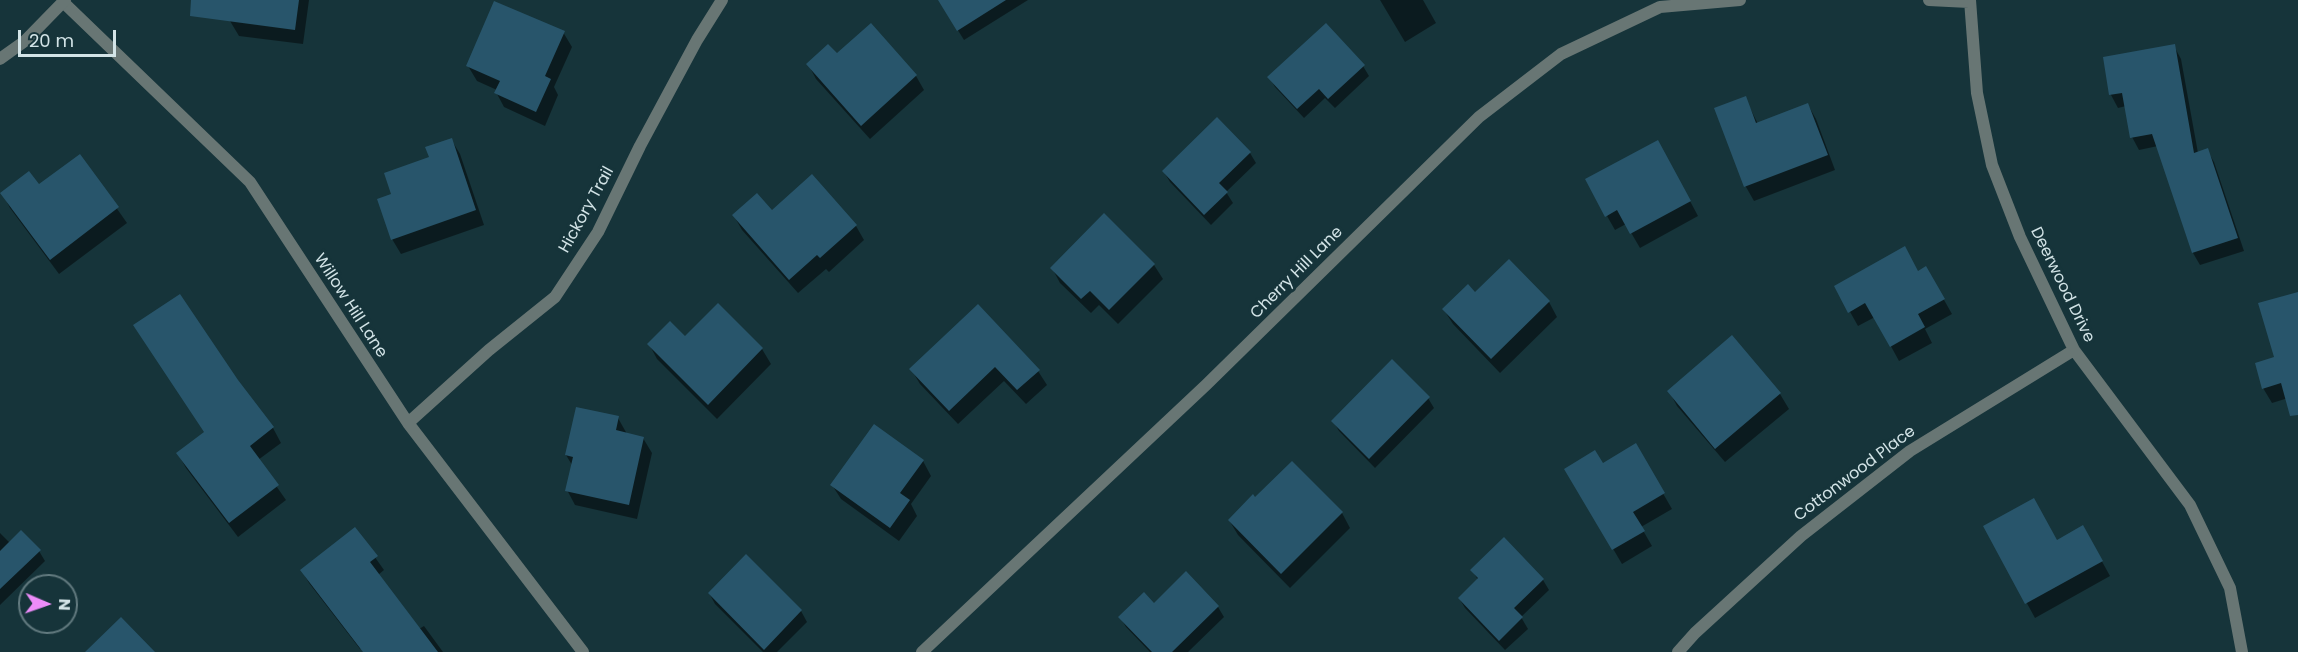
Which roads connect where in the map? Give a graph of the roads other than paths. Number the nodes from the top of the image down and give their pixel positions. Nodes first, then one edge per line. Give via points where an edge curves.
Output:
1 (722, 0) edge
2 (1740, 0) edge
3 (1929, 0) edge
4 (64, 1) edge
5 (1970, 1) edge
6 (0, 59) edge
7 (2074, 350) junction
8 (408, 423) junction
9 (583, 652) edge
10 (922, 652) edge
11 (1678, 652) edge
12 (2242, 652) edge

1 - 8 street, Hickory Trail via 640,146 598,232 555,297
2 - 10 street, Cherry Hill Lane via 1660,7 1560,54 1479,117 1206,385
3 - 5 street
4 - 6 street via 25,41
4 - 8 street, Willow Hill Lane via 250,182
5 - 7 street, Deerwood Drive via 1977,93 1992,165 2020,237
7 - 11 street, Cottonwood Place via 1910,451 1801,536
7 - 12 street, Deerwood Drive via 2190,505 2230,588
8 - 9 street, Willow Hill Lane

